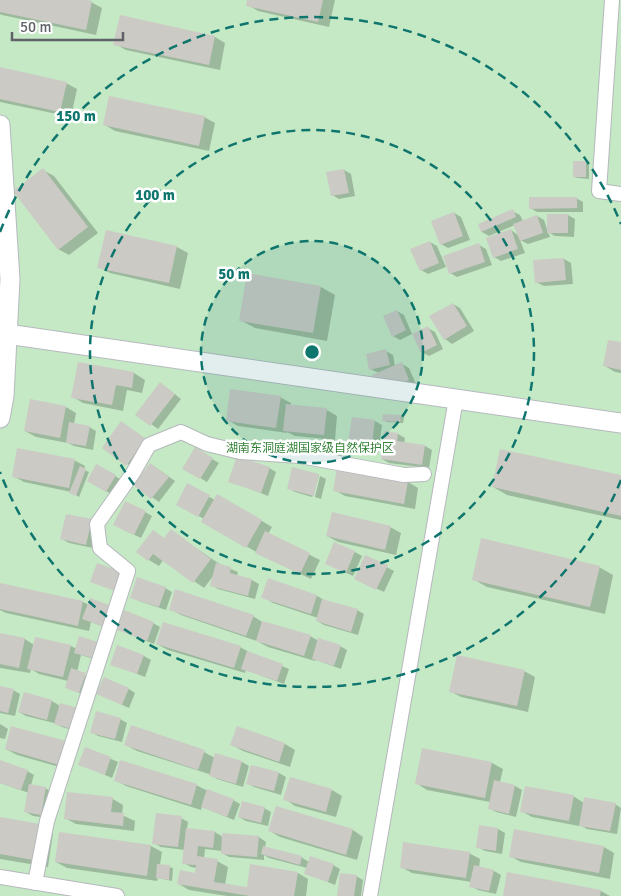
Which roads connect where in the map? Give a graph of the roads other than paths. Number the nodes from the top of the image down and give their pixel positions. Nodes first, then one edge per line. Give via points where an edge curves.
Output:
1 (612, 0) edge
2 (0, 125) edge
3 (621, 194) edge
4 (3, 335) edge
5 (456, 399) junction
6 (0, 418) edge
7 (621, 423) edge
8 (424, 474) dead end
9 (0, 877) edge
10 (35, 883) junction
11 (118, 896) edge
12 (370, 896) edge

1 - 3 street via 598,190
2 - 4 street via 10,279
4 - 5 street
4 - 6 street via 4,396
5 - 7 street
5 - 12 street
8 - 10 street via 404,475 300,456 240,452 207,444 181,432 149,445 97,524 100,548 128,571 47,821
9 - 10 street
10 - 11 street

